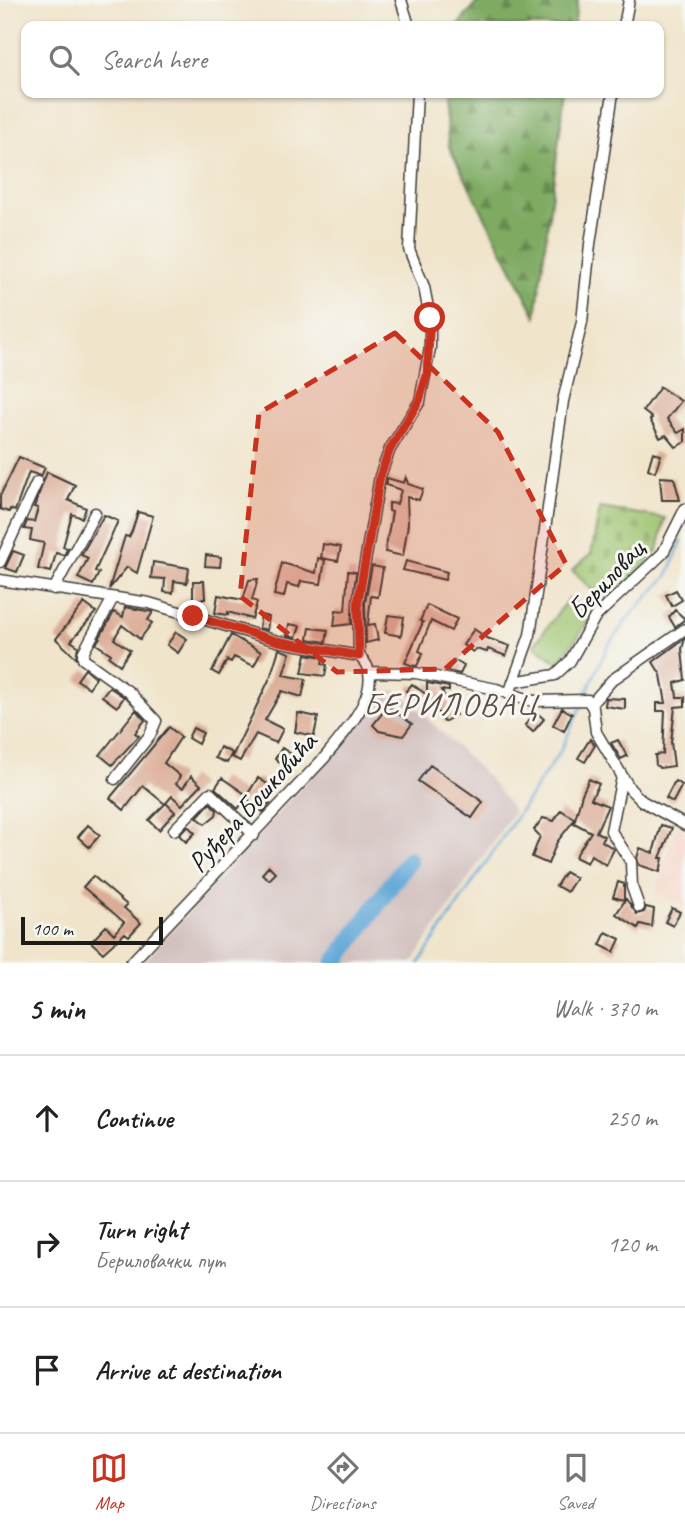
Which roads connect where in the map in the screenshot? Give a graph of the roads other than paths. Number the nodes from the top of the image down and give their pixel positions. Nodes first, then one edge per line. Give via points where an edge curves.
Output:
1 (401, 0) edge
2 (629, 0) edge
3 (407, 21) edge
4 (625, 21) edge
5 (417, 98) edge
6 (612, 98) edge
7 (37, 482) dead end
8 (685, 509) edge
9 (95, 513) dead end
10 (0, 562) edge
11 (0, 580) edge
12 (54, 589) junction
13 (113, 598) junction
14 (685, 629) edge
15 (359, 656) junction
16 (370, 672) junction
17 (513, 682) junction
18 (509, 694) junction
19 (586, 701) junction
20 (622, 777) junction
21 (115, 779) dead end
22 (685, 825) edge
23 (174, 830) dead end
24 (254, 835) junction
25 (639, 907) dead end
26 (131, 963) edge

1 - 3 street
2 - 4 street
5 - 15 street via 409,249 424,288 430,348 419,401 390,449 380,476 358,602
6 - 17 street via 582,322 563,401 530,635
7 - 10 street
8 - 17 street, Бериловац via 663,552 595,617 570,661 555,675
9 - 12 street
11 - 12 street
12 - 13 street
13 - 15 street via 171,608 290,644
13 - 21 street via 83,659 129,692 156,721
14 - 19 street
15 - 16 street
16 - 18 street via 415,673
16 - 24 street, Руђера Бошковића via 366,695 344,734
17 - 18 street
18 - 19 street via 533,701
19 - 20 street via 596,732
20 - 22 street via 642,801
20 - 25 street via 611,831 631,862
23 - 24 street via 209,793
24 - 26 street, Руђера Бошковића

